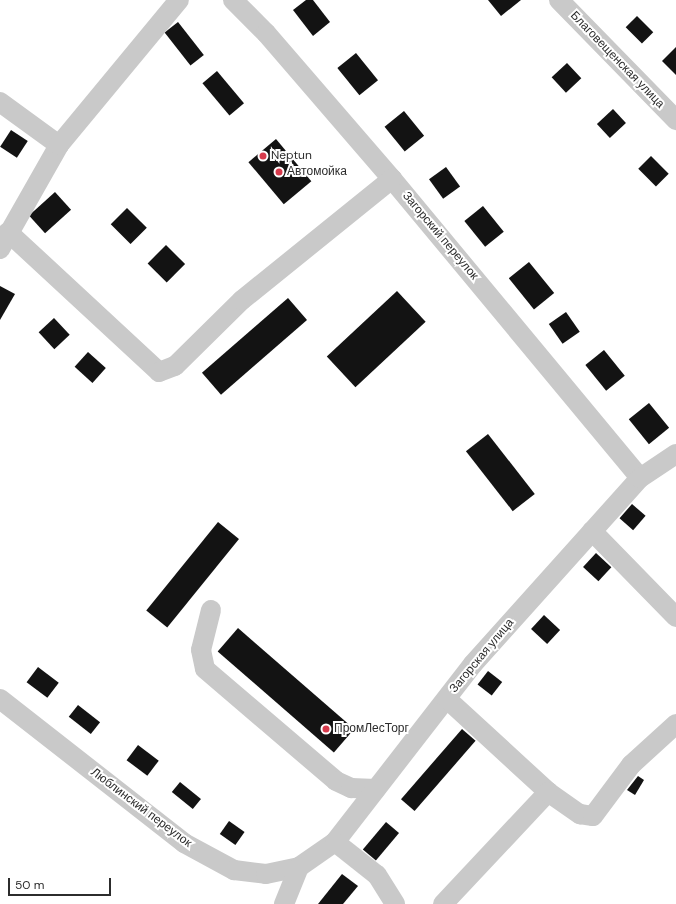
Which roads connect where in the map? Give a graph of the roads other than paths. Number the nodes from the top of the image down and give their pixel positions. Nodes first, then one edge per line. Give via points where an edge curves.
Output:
1 (179, 0) edge
2 (233, 0) edge
3 (559, 0) edge
4 (0, 102) edge
5 (676, 120) edge
6 (59, 145) junction
7 (392, 179) junction
8 (4, 241) edge
9 (676, 454) edge
10 (640, 478) junction
11 (592, 531) junction
12 (211, 610) dead end
13 (676, 618) edge
14 (446, 698) junction
15 (0, 700) edge
16 (676, 724) edge
17 (376, 789) junction
18 (548, 792) junction
19 (335, 842) junction
20 (299, 867) junction
21 (284, 904) edge
22 (395, 904) edge
23 (443, 904) edge

1 - 6 street
2 - 7 street, Загорский переулок via 266,33
3 - 5 street, Благовещенская улица
4 - 6 street
6 - 8 street
7 - 8 street via 242,300 175,366 159,372
7 - 10 street, Загорский переулок
9 - 10 street, Загорская улица
10 - 11 street, Загорская улица
11 - 13 street
11 - 14 street, Загорская улица
12 - 17 street via 200,650 204,669 336,781 351,788
14 - 17 street, Загорская улица
14 - 18 street
15 - 20 street, Люблинский переулок via 184,843 234,870 266,874
16 - 18 street via 631,765 593,816 580,814
17 - 19 street, Загорская улица
18 - 23 street
19 - 20 street, Загорская улица
19 - 22 street via 377,875
20 - 21 street

